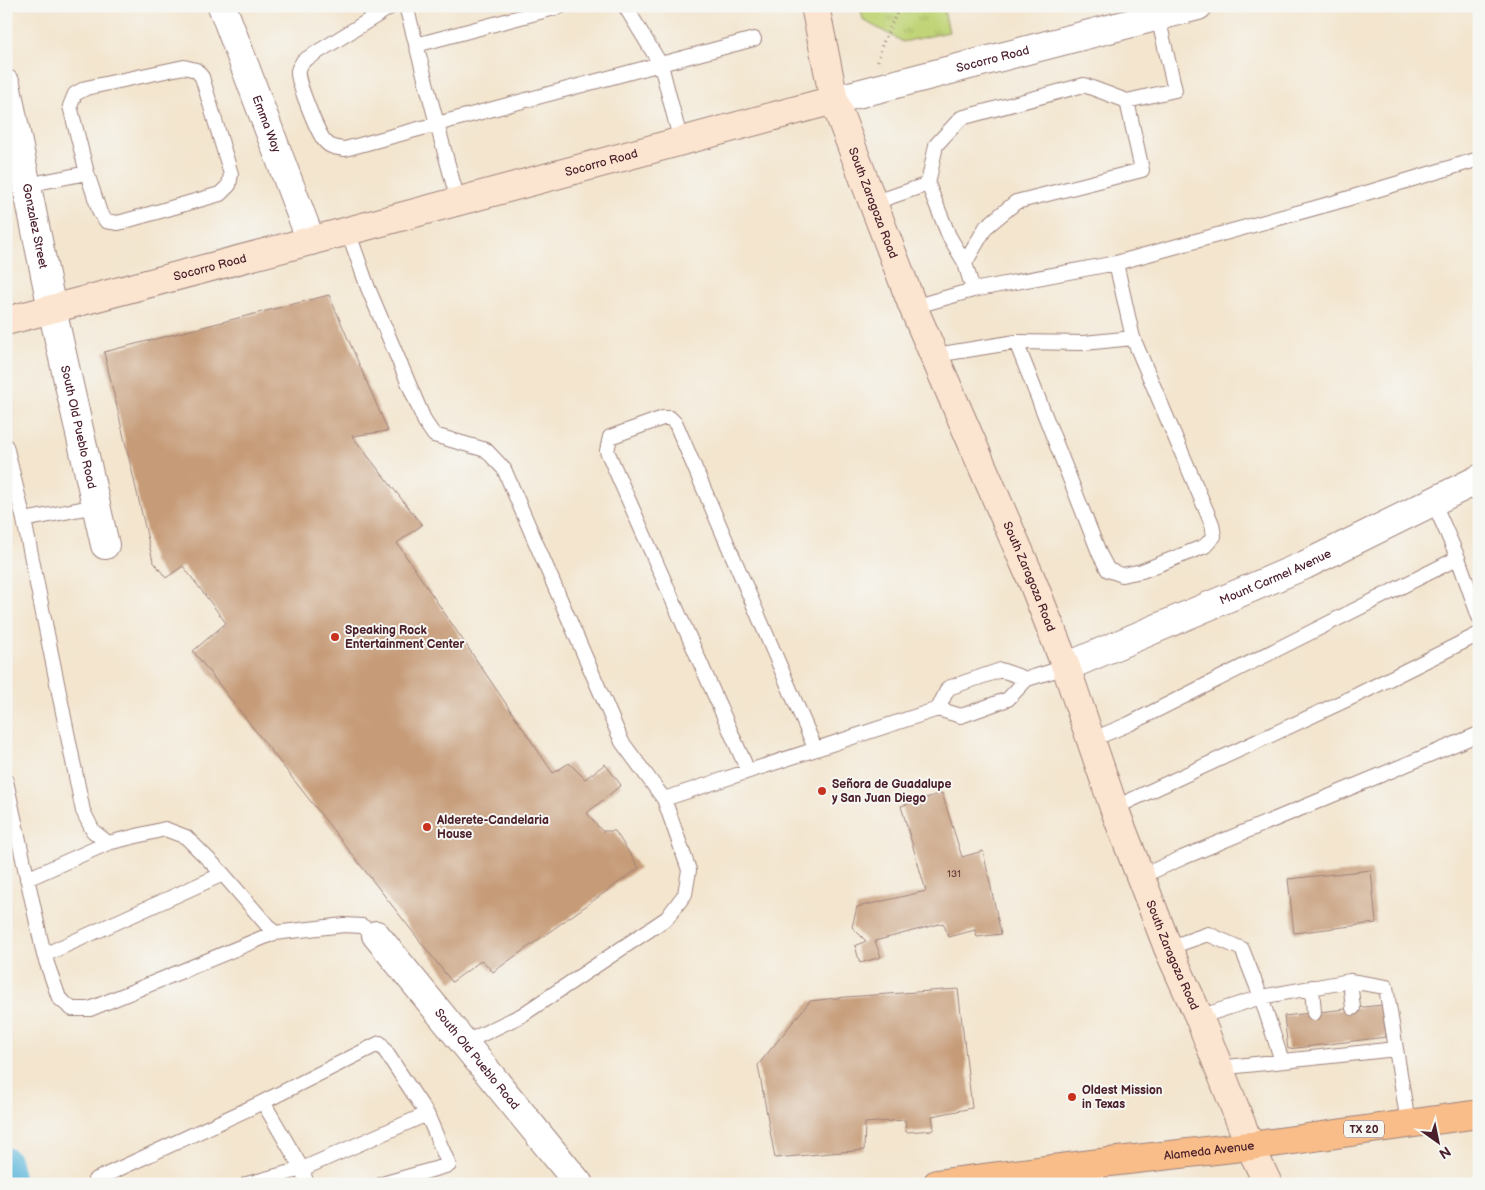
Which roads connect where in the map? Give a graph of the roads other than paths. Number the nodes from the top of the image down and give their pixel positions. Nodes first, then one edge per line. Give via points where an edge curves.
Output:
1 (222, 6) edge
2 (392, 6) edge
3 (406, 6) edge
4 (562, 6) edge
5 (625, 6) edge
6 (815, 6) edge
7 (1198, 6) edge
8 (1158, 17) junction
9 (754, 39) dead end
10 (416, 45) junction
11 (661, 65) junction
12 (6, 84) edge
13 (834, 100) junction
14 (1127, 101) junction
15 (436, 124) junction
16 (681, 142) junction
17 (1479, 159) edge
18 (87, 173) junction
19 (928, 184) junction
20 (27, 185) junction
21 (458, 202) junction
22 (873, 203) junction
23 (348, 231) junction
24 (310, 241) junction
25 (966, 263) junction
26 (1116, 263) junction
27 (973, 290) junction
28 (914, 306) junction
29 (52, 310) junction
30 (6, 321) edge
31 (1133, 338) junction
32 (1016, 342) junction
33 (936, 355) junction
34 (6, 446) edge
35 (1479, 479) edge
36 (1433, 501) junction
37 (96, 506) junction
38 (24, 520) junction
39 (106, 545) dead end
40 (1458, 558) junction
41 (1479, 617) edge
42 (1479, 634) edge
43 (1066, 667) junction
44 (1027, 679) junction
45 (938, 708) junction
46 (1479, 734) edge
47 (1092, 740) junction
48 (815, 748) junction
49 (748, 771) junction
50 (6, 781) edge
51 (664, 799) junction
52 (1114, 808) junction
53 (108, 843) junction
54 (224, 874) junction
55 (1142, 876) junction
56 (27, 879) junction
57 (274, 933) junction
58 (376, 935) joint
59 (1168, 948) junction
60 (44, 955) junction
61 (1350, 981) junction
62 (1312, 988) junction
63 (1261, 997) junction
64 (1353, 1008) dead end
65 (1314, 1013) dead end
66 (1199, 1017) junction
67 (464, 1043) junction
68 (1396, 1049) junction
69 (1282, 1061) junction
70 (1218, 1068) junction
71 (264, 1102) junction
72 (427, 1114) junction
73 (1479, 1114) edge
74 (1408, 1123) junction
75 (1250, 1146) junction
76 (302, 1169) junction
77 (1096, 1174) edge
78 (1008, 1179) edge
79 (98, 1184) edge
80 (246, 1184) edge
81 (307, 1184) edge
82 (382, 1184) edge
83 (579, 1184) edge
84 (937, 1184) edge
85 (1268, 1184) edge

1 - 24 street, Emma Way
2 - 15 lane via 303,61 298,71 299,82 318,129 332,148 344,149
3 - 10 lane
4 - 10 lane
5 - 11 lane
6 - 13 main road, South Zaragoza Road
7 - 8 street, Socorro Road
8 - 13 street, Socorro Road
8 - 14 lane via 1175,90
9 - 11 lane
10 - 15 lane
11 - 15 lane
11 - 16 lane
12 - 20 street, Gonzalez Street
13 - 16 main road, Socorro Road
13 - 22 main road, South Zaragoza Road
14 - 19 lane via 1084,84 961,118 936,145
14 - 25 lane via 1142,170 1016,202 986,227
15 - 21 lane
16 - 21 main road, Socorro Road
17 - 26 lane
18 - 18 lane via 70,106 75,94 86,88 184,67 196,70 202,77 231,174 229,185 220,194 118,223 106,221 100,213
18 - 20 lane
19 - 22 lane
19 - 25 lane via 949,236
20 - 29 street, Gonzalez Street
21 - 23 main road, Socorro Road
22 - 28 main road, South Zaragoza Road
23 - 24 main road, Socorro Road
23 - 51 lane via 368,288 425,422 434,435 486,450 504,469 622,742
24 - 29 main road, Socorro Road
25 - 27 lane
26 - 27 lane
26 - 31 lane
27 - 28 lane
28 - 33 main road, South Zaragoza Road
29 - 30 main road, Socorro Road
29 - 37 street, South Old Pueblo Road
31 - 32 lane
31 - 32 lane via 1212,524 1214,536 1205,546 1142,571 1122,575 1108,570 1100,555
32 - 33 lane
33 - 43 main road, South Zaragoza Road
34 - 38 lane
35 - 36 street, Mount Carmel Avenue
36 - 40 lane
36 - 43 street, Mount Carmel Avenue via 1305,565
37 - 38 lane
37 - 39 street, South Old Pueblo Road
38 - 53 lane via 83,811 93,831
40 - 41 lane
40 - 47 lane
42 - 52 lane via 1359,694
43 - 44 lane
43 - 47 main road, South Zaragoza Road
44 - 45 lane via 1008,699 960,716
44 - 45 lane via 1001,670 948,688
45 - 48 lane
46 - 55 lane
47 - 52 main road, South Zaragoza Road
48 - 49 lane
48 - 49 lane via 676,424 670,418 663,418 610,437 607,451
49 - 51 lane
50 - 56 lane
51 - 67 lane via 688,870 685,894 667,918 522,1015
52 - 55 main road, South Zaragoza Road
53 - 54 lane via 165,829 186,837
53 - 56 lane
54 - 57 lane
54 - 60 lane
55 - 59 main road, South Zaragoza Road
56 - 60 lane
57 - 58 lane via 344,925 362,926
57 - 60 lane via 90,1010 72,1009 59,998
58 - 67 street, South Old Pueblo Road
59 - 63 lane via 1208,934 1242,949
59 - 66 main road, South Zaragoza Road
61 - 62 lane
61 - 64 lane
61 - 68 lane via 1386,987
62 - 63 lane
62 - 65 lane
63 - 66 lane
63 - 69 lane
66 - 70 main road, South Zaragoza Road
67 - 83 street, South Old Pueblo Road
68 - 69 lane via 1358,1047 1317,1051
68 - 74 lane
69 - 70 lane
70 - 75 main road, South Zaragoza Road
71 - 72 lane via 380,1043
71 - 76 lane
71 - 79 lane via 95,1180
72 - 76 lane
72 - 82 lane via 449,1165
73 - 74 main road, Alameda Avenue / TX 20
74 - 75 main road, Alameda Avenue / TX 20
75 - 77 main road, Alameda Avenue / TX 20
75 - 85 main road, South Zaragoza Road
76 - 80 lane
76 - 81 lane
77 - 78 main road, Alameda Avenue / TX 20
78 - 84 main road, Alameda Avenue / TX 20

